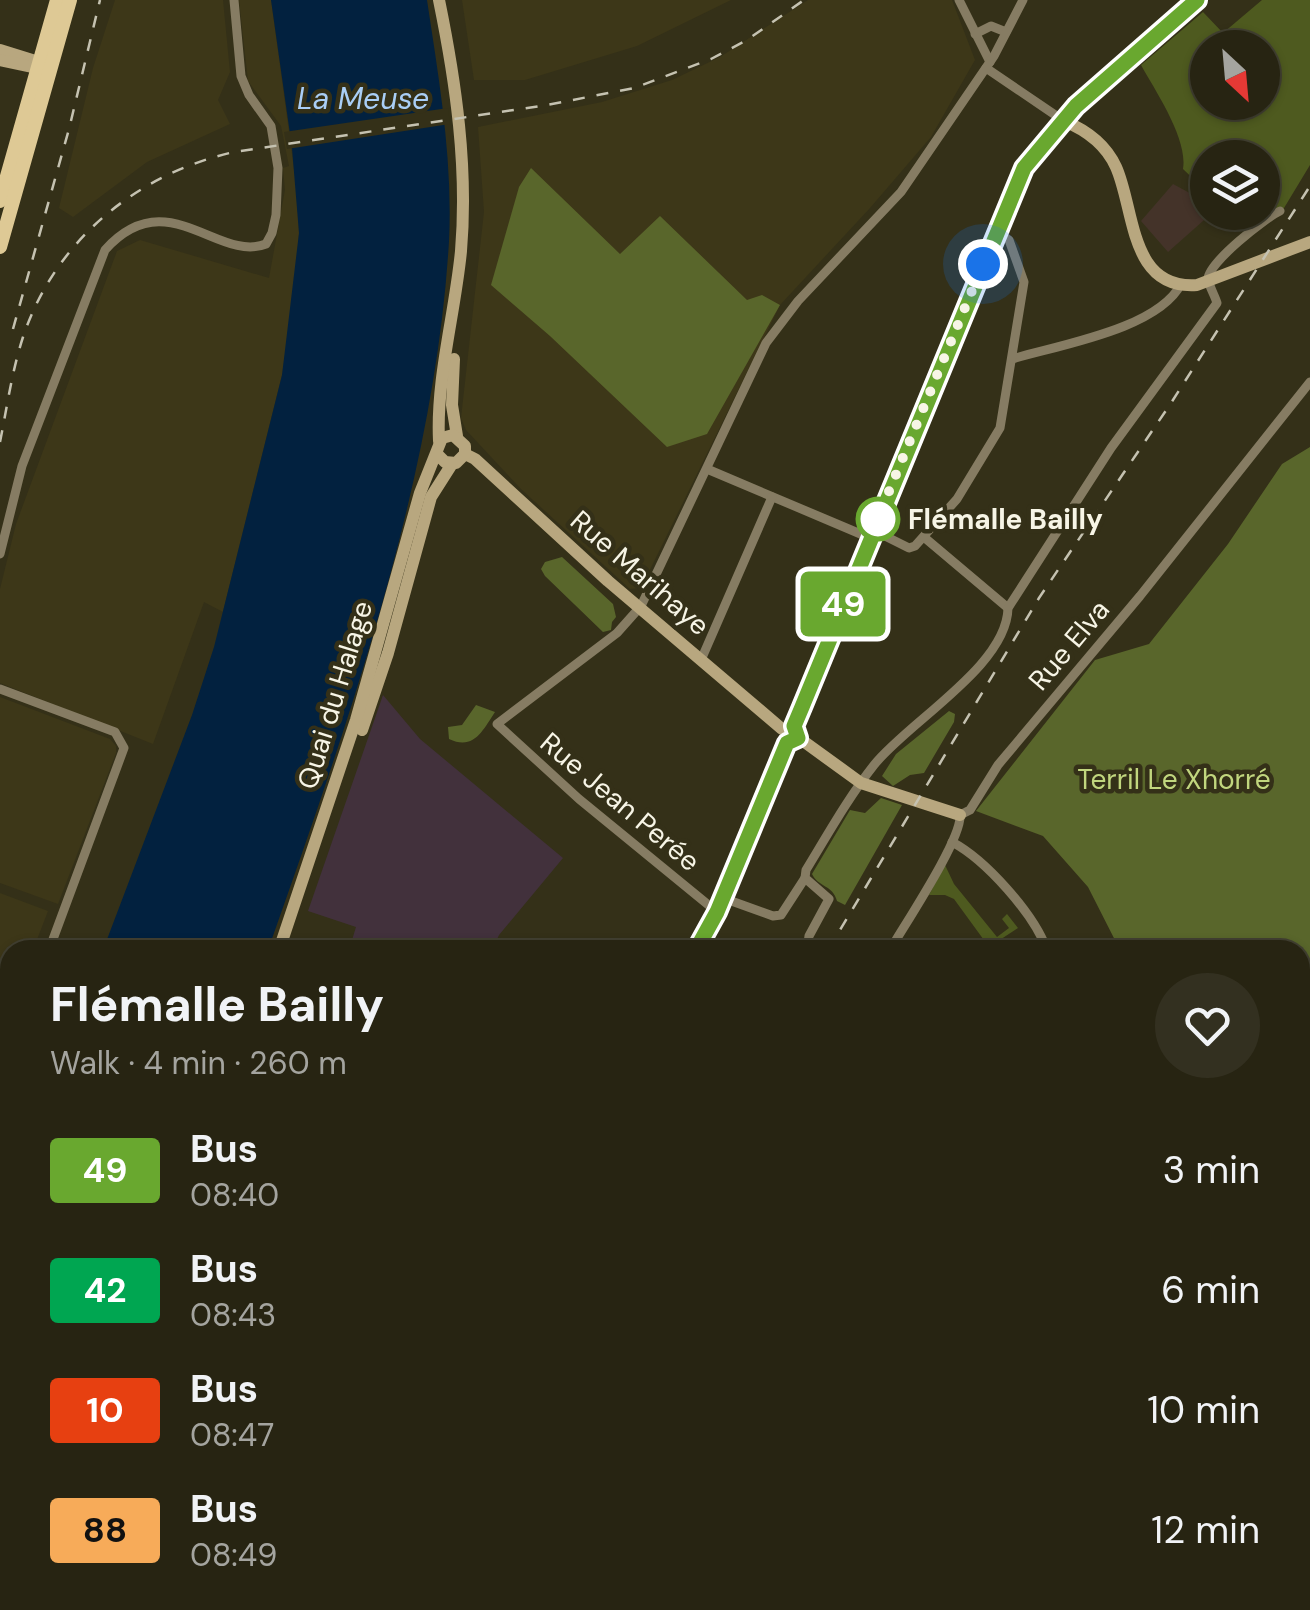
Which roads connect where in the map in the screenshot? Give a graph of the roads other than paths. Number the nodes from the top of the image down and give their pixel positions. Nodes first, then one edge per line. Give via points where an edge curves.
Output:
1 (58, 0) edge
2 (70, 0) edge
3 (234, 0) edge
4 (439, 0) edge
5 (447, 0) edge
6 (960, 0) edge
7 (1023, 0) edge
8 (1197, 0) edge
9 (1006, 32) junction
10 (974, 34) junction
11 (0, 50) edge
12 (0, 60) edge
13 (988, 65) junction
14 (42, 67) junction
15 (1064, 121) junction
16 (0, 202) edge
17 (1253, 230) edge
18 (996, 232) junction
19 (1310, 242) edge
20 (0, 247) edge
21 (1208, 282) junction
22 (1181, 284) junction
23 (1012, 359) junction
24 (1310, 382) edge
25 (457, 436) junction
26 (438, 448) junction
27 (465, 454) junction
28 (452, 464) junction
29 (707, 470) junction
30 (772, 497) junction
31 (872, 534) junction
32 (925, 538) junction
33 (0, 554) edge
34 (641, 606) junction
35 (1008, 608) junction
36 (702, 660) junction
37 (0, 689) edge
38 (791, 734) junction
39 (861, 782) junction
40 (960, 815) junction
41 (952, 842) junction
42 (805, 878) junction
43 (723, 898) junction
44 (717, 912) junction
45 (52, 940) edge
46 (282, 940) edge
47 (290, 940) edge
48 (702, 940) edge
49 (808, 940) edge
50 (896, 940) edge
51 (1042, 940) edge

1 - 14 main road
2 - 14 main road
3 - 33 street via 241,76 271,126 278,168 272,233 266,244 245,247 158,222 124,233 105,250 22,466
4 - 26 street, Quai du Halage via 453,70 463,190
5 - 25 street via 471,192 452,382
6 - 10 street
7 - 9 street
8 - 15 street
9 - 10 street via 991,26
9 - 13 street
10 - 13 street
11 - 14 street
12 - 14 street
13 - 15 street
13 - 29 street via 901,192 766,343
14 - 16 main road
14 - 20 main road
15 - 18 street via 1024,168
15 - 22 street via 1107,152 1144,258
17 - 21 street via 1218,261
18 - 23 street via 1009,240 1024,282
18 - 31 street
19 - 21 street
21 - 22 street
21 - 35 street via 1217,303
22 - 23 street via 1140,320
23 - 32 street via 1000,428
24 - 40 street, Rue Elva
25 - 26 street via 445,436
25 - 27 street
26 - 28 street
26 - 46 street, Quai du Halage
27 - 28 street
27 - 34 street, Rue Marihaye
28 - 47 street, Quai du Halage via 431,497 388,653
29 - 30 street
29 - 34 street
30 - 31 street
30 - 36 street
31 - 32 street via 910,548
31 - 38 street
32 - 35 street
34 - 36 street, Rue Marihaye
34 - 44 street, Rue Jean Perée via 617,634 498,724
35 - 39 street via 1004,629 980,662
36 - 38 street, Rue Marihaye
37 - 45 street via 115,732 124,748
38 - 39 street, Rue Marihaye
38 - 43 street
39 - 40 street, Rue Marihaye
39 - 42 street
40 - 41 street, Rue Elva
41 - 50 street, Rue Elva
41 - 51 street via 983,861
42 - 43 street via 782,916
42 - 49 street via 829,899
43 - 44 street
44 - 48 street

